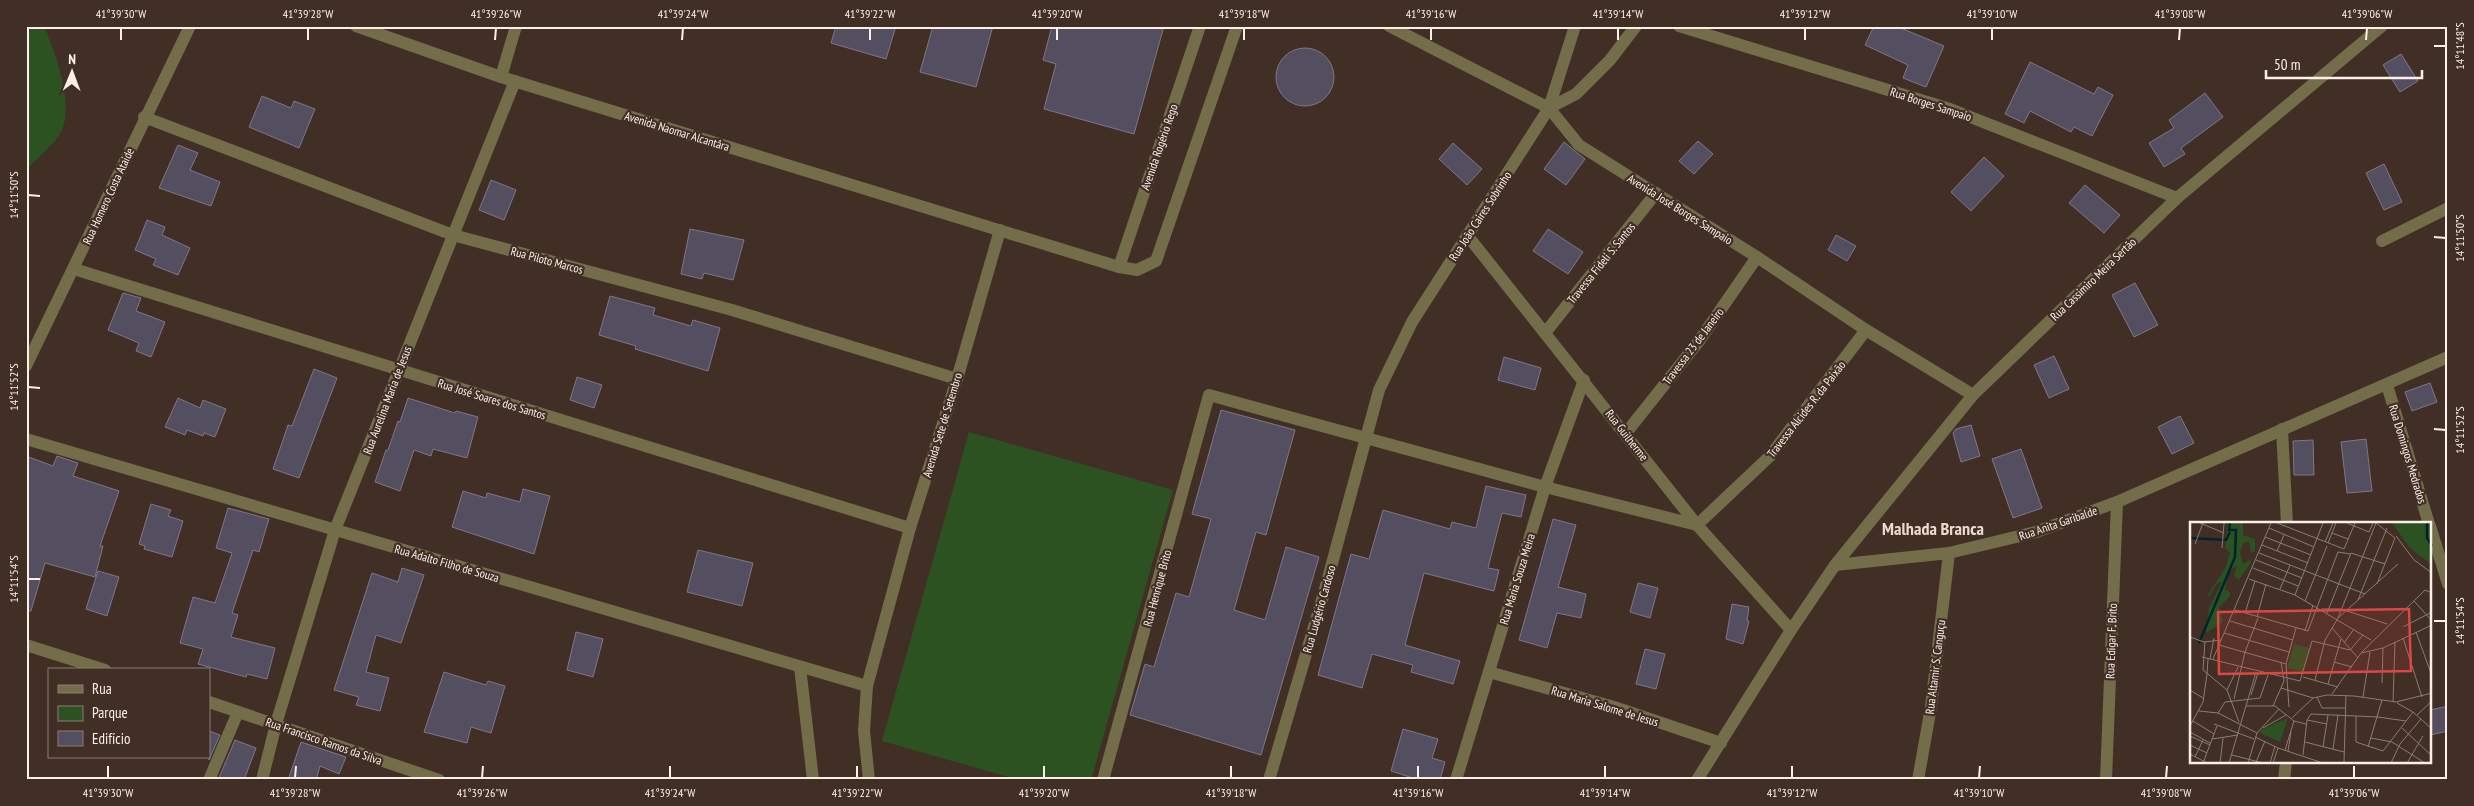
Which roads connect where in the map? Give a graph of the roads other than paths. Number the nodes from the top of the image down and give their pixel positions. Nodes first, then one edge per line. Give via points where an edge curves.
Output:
1 (190, 26) edge
2 (356, 26) edge
3 (516, 26) edge
4 (1200, 26) edge
5 (1237, 26) edge
6 (1389, 26) edge
7 (1575, 26) edge
8 (1636, 26) edge
9 (1679, 26) edge
10 (2382, 26) edge
11 (1409, 31) edge
12 (501, 77) junction
13 (515, 81) junction
14 (1549, 108) junction
15 (144, 117) junction
16 (1656, 194) junction
17 (2177, 198) junction
18 (2448, 208) edge
19 (1000, 230) junction
20 (453, 235) junction
21 (1467, 235) junction
22 (2382, 241) dead end
23 (1757, 257) junction
24 (1118, 267) junction
25 (74, 269) junction
26 (1866, 330) junction
27 (1545, 333) junction
28 (2448, 357) edge
29 (27, 362) edge
30 (398, 370) junction
31 (957, 379) junction
32 (1584, 380) junction
33 (2387, 385) junction
34 (1973, 395) junction
35 (2282, 429) junction
36 (1626, 433) junction
37 (1366, 437) junction
38 (26, 439) edge
39 (1545, 487) junction
40 (2117, 502) junction
41 (2287, 522) edge
42 (2429, 522) edge
43 (1697, 525) junction
44 (910, 528) junction
45 (335, 530) junction
46 (2432, 532) edge
47 (1949, 554) junction
48 (1835, 565) junction
49 (2448, 584) edge
50 (1791, 630) junction
51 (26, 645) edge
52 (800, 667) junction
53 (99, 668) edge
54 (1489, 672) junction
55 (867, 686) junction
56 (210, 702) edge
57 (238, 712) junction
58 (276, 724) junction
59 (1720, 743) junction
60 (2286, 764) edge
61 (209, 780) edge
62 (262, 780) edge
63 (439, 780) edge
64 (813, 780) edge
65 (869, 780) edge
66 (1103, 780) edge
67 (1269, 780) edge
68 (1456, 780) edge
69 (1697, 780) edge
70 (1918, 780) edge
71 (2106, 780) edge
72 (2284, 780) edge

1 - 15 street, Rua Homero Costa Ataide
2 - 12 street, Avenida Naomar Alcantâra
3 - 12 street
4 - 24 street, Avenida Rogério Rego
5 - 24 street via 1156,261 1137,270
6 - 11 street, Avenida José Borges Sampaio
7 - 14 street
8 - 14 street, Rua João Caires Sobrinho via 1610,60 1576,94
9 - 17 street, Rua Borges Sampaio via 1950,109
10 - 17 street, Rua Cassimiro Meira Sertão
11 - 14 street, Avenida José Borges Sampaio
12 - 13 street, Avenida Naomar Alcantâra
13 - 19 street, Avenida Naomar Alcantâra
13 - 20 street, Rua Aurelina Maria de Jesus
14 - 16 street, Avenida José Borges Sampaio via 1579,145
14 - 21 street, Rua João Caires Sobrinho
15 - 20 street, Rua Piloto Marcos
15 - 25 street, Rua Homero Costa Ataide
16 - 23 street, Avenida José Borges Sampaio
16 - 27 street, Travessa Fideli S. Santos
17 - 34 street, Rua Cassimiro Meira Sertão
18 - 22 street
19 - 24 street
19 - 31 street, Avenida Sete de Setembro
20 - 30 street, Rua Aurelina Maria de Jesus
20 - 31 street, Rua Piloto Marcos via 732,310
21 - 27 street, Rua Guilherme
21 - 37 street, Rua João Caires Sobrinho via 1412,322 1379,390
23 - 26 street, Avenida José Borges Sampaio
23 - 36 street, Travessa 23 de Janeiro via 1699,341
25 - 29 street, Rua Homero Costa Ataide
25 - 30 street, Rua José Soares dos Santos
26 - 34 street, Avenida José Borges Sampaio
26 - 43 street, Travessa Alcides R. da Paixão via 1770,456
27 - 32 street, Rua Guilherme
28 - 33 street, Rua Anita Garibalde
30 - 44 street, Rua José Soares dos Santos
30 - 45 street, Rua Aurelina Maria de Jesus
31 - 44 street, Avenida Sete de Setembro
32 - 36 street, Rua Guilherme
32 - 39 street, Rua Maria Souza Meira
33 - 35 street, Rua Anita Garibalde
33 - 42 street, Rua Domingos Medrados
34 - 48 street, Rua Cassimiro Meira Sertão
35 - 40 street, Rua Anita Garibalde
35 - 41 street
36 - 43 street, Rua Guilherme
37 - 39 street
37 - 66 street, Rua Henrique Brito via 1209,395
37 - 67 street, Rua Ludgério Cardoso
38 - 45 street, Rua Adalto Filho de Souza
39 - 43 street
39 - 54 street, Rua Maria Souza Meira
40 - 47 street, Rua Anita Garibalde via 2036,532
40 - 71 street, Rua Edigar F. Brito
43 - 50 street, Rua Guilherme
44 - 55 street, Avenida Sete de Setembro
45 - 52 street, Rua Adalto Filho de Souza
45 - 58 street, Rua Aurelina Maria de Jesus
46 - 49 street, Rua Domingos Medrados
47 - 48 street, Rua Anita Garibalde
47 - 70 street, Rua Altamir S. Canguçu via 1931,707
48 - 50 street
50 - 59 street
51 - 53 street
52 - 55 street, Rua Adalto Filho de Souza
52 - 64 street
54 - 59 street, Rua Maria Salome de Jesus via 1614,707
54 - 68 street, Rua Maria Souza Meira
55 - 65 street, Avenida Sete de Setembro via 864,731
56 - 57 street, Rua Francisco Ramos da Silva
57 - 58 street, Rua Francisco Ramos da Silva
57 - 61 street
58 - 62 street, Rua Aurelina Maria de Jesus
58 - 63 street, Rua Francisco Ramos da Silva
59 - 69 street
60 - 72 street

